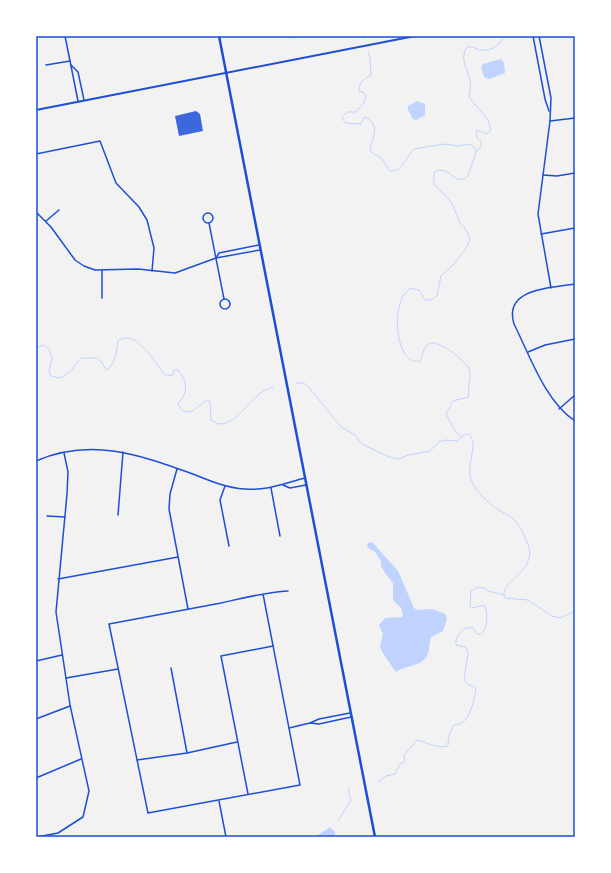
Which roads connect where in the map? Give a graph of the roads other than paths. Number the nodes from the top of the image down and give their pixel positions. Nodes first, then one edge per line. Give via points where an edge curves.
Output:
1 (65, 36) edge
2 (218, 36) edge
3 (414, 36) edge
4 (532, 36) edge
5 (539, 36) edge
6 (402, 37) edge
7 (408, 37) edge
8 (70, 61) junction
9 (46, 65) dead end
10 (71, 65) junction
11 (226, 74) junction
12 (84, 101) junction
13 (78, 102) junction
14 (36, 110) edge
15 (550, 113) junction
16 (575, 118) edge
17 (550, 121) junction
18 (36, 154) edge
19 (575, 173) edge
20 (543, 175) junction
21 (59, 210) dead end
22 (36, 212) edge
23 (46, 221) junction
24 (209, 222) junction
25 (575, 228) edge
26 (541, 234) junction
27 (259, 245) junction
28 (260, 250) junction
29 (216, 258) junction
30 (102, 270) junction
31 (152, 271) junction
32 (575, 284) edge
33 (551, 288) junction
34 (102, 298) dead end
35 (224, 299) junction
36 (575, 339) edge
37 (528, 352) junction
38 (575, 395) edge
39 (559, 409) junction
40 (575, 421) edge
41 (123, 452) junction
42 (64, 453) junction
43 (36, 461) edge
44 (177, 469) junction
45 (305, 478) junction
46 (283, 485) junction
47 (306, 485) junction
48 (225, 486) junction
49 (271, 488) junction
50 (118, 515) dead end
51 (47, 516) dead end
52 (65, 517) junction
53 (280, 536) dead end
54 (229, 546) dead end
55 (178, 557) junction
56 (58, 579) junction
57 (288, 591) dead end
58 (263, 594) junction
59 (188, 609) junction
60 (272, 646) junction
61 (62, 655) junction
62 (36, 661) edge
63 (172, 668) dead end
64 (118, 669) junction
65 (66, 678) junction
66 (70, 705) junction
67 (350, 713) junction
68 (351, 717) junction
69 (36, 718) edge
70 (310, 723) junction
71 (289, 728) junction
72 (237, 742) junction
73 (187, 753) junction
74 (81, 759) junction
75 (138, 760) junction
76 (36, 778) edge
77 (248, 794) junction
78 (219, 801) junction
79 (37, 837) edge
80 (226, 837) edge
81 (375, 837) edge

1 - 8 street
2 - 11 main road
3 - 7 street
4 - 15 street
5 - 15 street via 551,98
6 - 7 street
6 - 11 street
8 - 9 street
8 - 10 street
10 - 12 street via 78,72
10 - 13 street
11 - 12 street
11 - 27 main road
12 - 13 street
13 - 14 street
15 - 17 street
16 - 17 street
17 - 20 street
18 - 31 street via 100,141 116,183 139,207 147,220 154,248
19 - 20 street
20 - 26 street via 538,214
21 - 23 street
22 - 23 street
23 - 30 street via 75,260 84,266
24 - 24 street via 213,220 213,216 207,213 203,220
24 - 29 street
25 - 26 street
26 - 33 street
27 - 28 main road
27 - 29 street via 219,253
28 - 29 street
28 - 45 main road
29 - 31 street via 183,271
29 - 35 street
30 - 31 street
30 - 34 street
32 - 33 street
33 - 37 street via 528,293 520,297 513,307 514,324
35 - 35 street via 220,305 226,309 230,304
36 - 37 street via 544,345
37 - 39 street
38 - 39 street
39 - 40 street
41 - 42 street via 93,450
41 - 44 street
41 - 50 street
42 - 43 street
42 - 52 street via 68,472
44 - 48 street
44 - 55 street via 169,509
45 - 46 street
45 - 47 main road
46 - 47 street via 290,488
46 - 49 street
47 - 67 main road
48 - 49 street via 246,489
48 - 54 street via 220,500
49 - 53 street
51 - 52 street
52 - 56 street
55 - 56 street
55 - 59 street
56 - 61 street via 56,612
57 - 58 street
58 - 59 street
58 - 60 street
59 - 64 street via 109,624
60 - 71 street
60 - 72 street via 222,656
61 - 62 street
61 - 65 street
63 - 73 street
64 - 65 street
64 - 75 street
65 - 66 street
66 - 69 street
66 - 74 street
67 - 68 main road
67 - 70 street
68 - 70 street via 319,724
68 - 81 main road
70 - 71 street
71 - 77 street via 300,785
72 - 73 street
72 - 77 street
73 - 75 street
74 - 76 street
74 - 79 street via 89,791 83,817 58,833
75 - 78 street via 148,813
77 - 78 street
78 - 80 street

